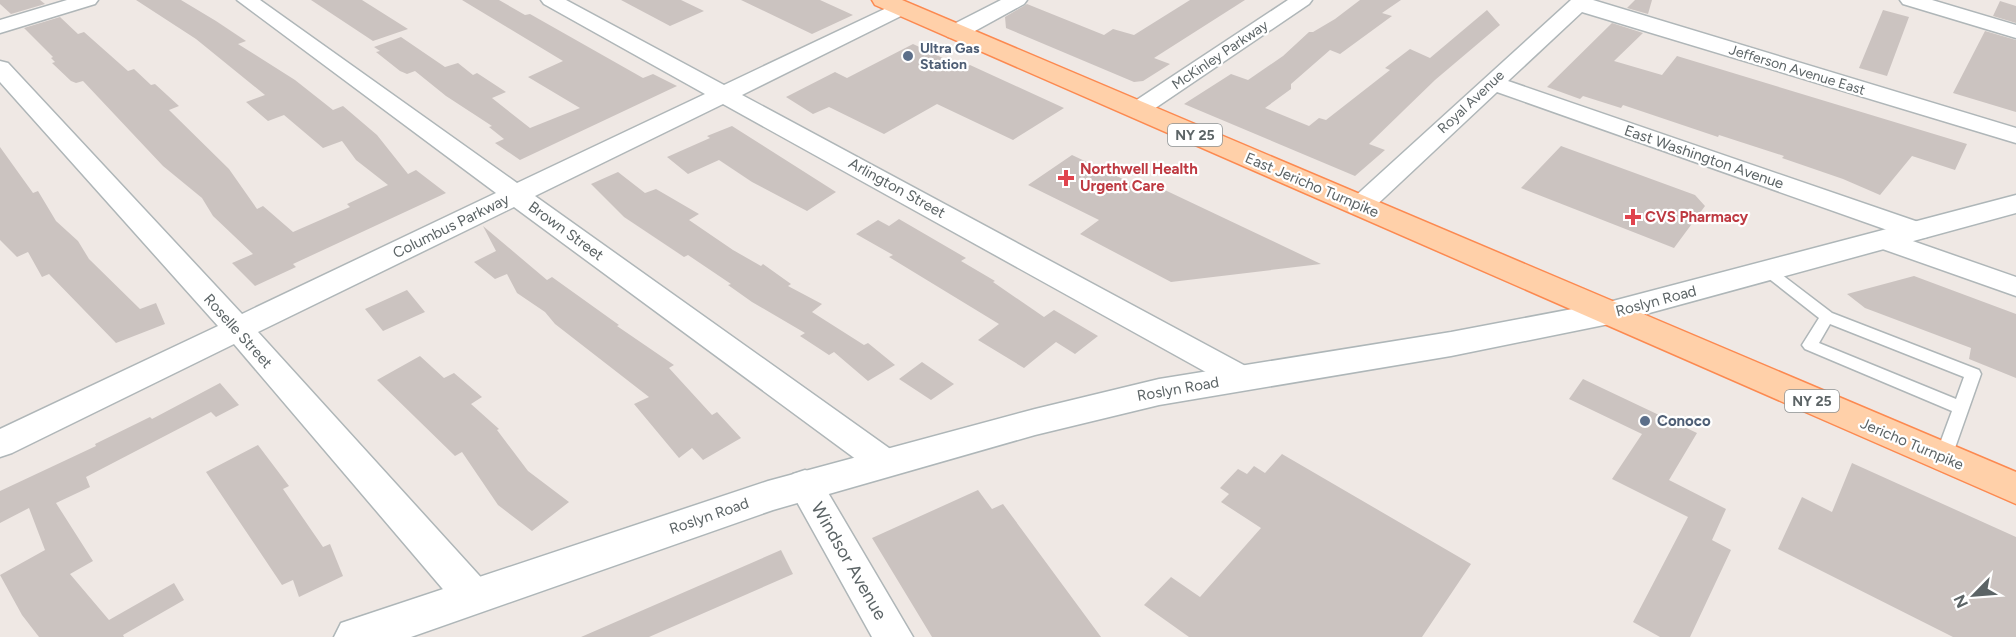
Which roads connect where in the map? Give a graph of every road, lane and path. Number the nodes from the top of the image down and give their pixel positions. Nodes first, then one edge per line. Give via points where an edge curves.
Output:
1 (88, 0) edge
2 (247, 0) edge
3 (551, 0) edge
4 (1017, 0) edge
5 (1302, 0) edge
6 (1910, 0) edge
7 (1581, 2) edge
8 (892, 4) edge
9 (0, 27) edge
10 (956, 32) junction
11 (2016, 32) edge
12 (0, 68) edge
13 (1492, 83) junction
14 (725, 94) junction
15 (1137, 110) junction
16 (2016, 136) edge
17 (516, 195) junction
18 (2016, 204) edge
19 (1360, 206) junction
20 (1917, 231) junction
21 (1884, 240) junction
22 (1768, 271) junction
23 (2016, 287) edge
24 (1609, 313) junction
25 (1827, 317) junction
26 (238, 329) junction
27 (1242, 378) junction
28 (1961, 408) junction
29 (0, 444) edge
30 (1944, 458) junction
31 (884, 462) junction
32 (805, 484) junction
33 (2016, 489) edge
34 (473, 596) junction
35 (423, 626) edge
36 (356, 637) edge
37 (893, 637) edge

1 - 9 street
2 - 17 street, Brown Street
3 - 14 street, Arlington Street
4 - 10 street
5 - 15 street, McKinley Parkway
6 - 11 street
7 - 13 street, Royal Avenue
7 - 16 street, Jefferson Avenue East
8 - 10 main road, East Jericho Turnpike / NY 25
8 - 14 street, Columbus Parkway
10 - 15 main road, East Jericho Turnpike / NY 25
12 - 26 street, Roselle Street
13 - 19 street, Royal Avenue
13 - 20 street, East Washington Avenue
14 - 17 street, Columbus Parkway
14 - 27 street, Arlington Street
15 - 19 main road, East Jericho Turnpike / NY 25
17 - 26 street, Columbus Parkway
17 - 31 street, Brown Street
18 - 20 main road, Roslyn Road
19 - 24 main road, East Jericho Turnpike / NY 25
20 - 21 main road, Roslyn Road
21 - 22 main road, Roslyn Road
21 - 23 street
22 - 24 main road, Roslyn Road
22 - 25 lane
24 - 27 main road, Roslyn Road
24 - 30 main road, Jericho Turnpike / NY 25
25 - 28 lane via 1973,374
25 - 28 lane via 1810,345
26 - 29 street, Columbus Parkway
26 - 34 street, Roselle Street
27 - 31 main road, Roslyn Road via 1106,404
28 - 30 lane
30 - 33 main road, Jericho Turnpike / NY 25
31 - 32 main road, Roslyn Road
32 - 34 main road, Roslyn Road
32 - 37 street, Windsor Avenue
34 - 35 main road, Roslyn Road
35 - 36 main road, Roslyn Road

